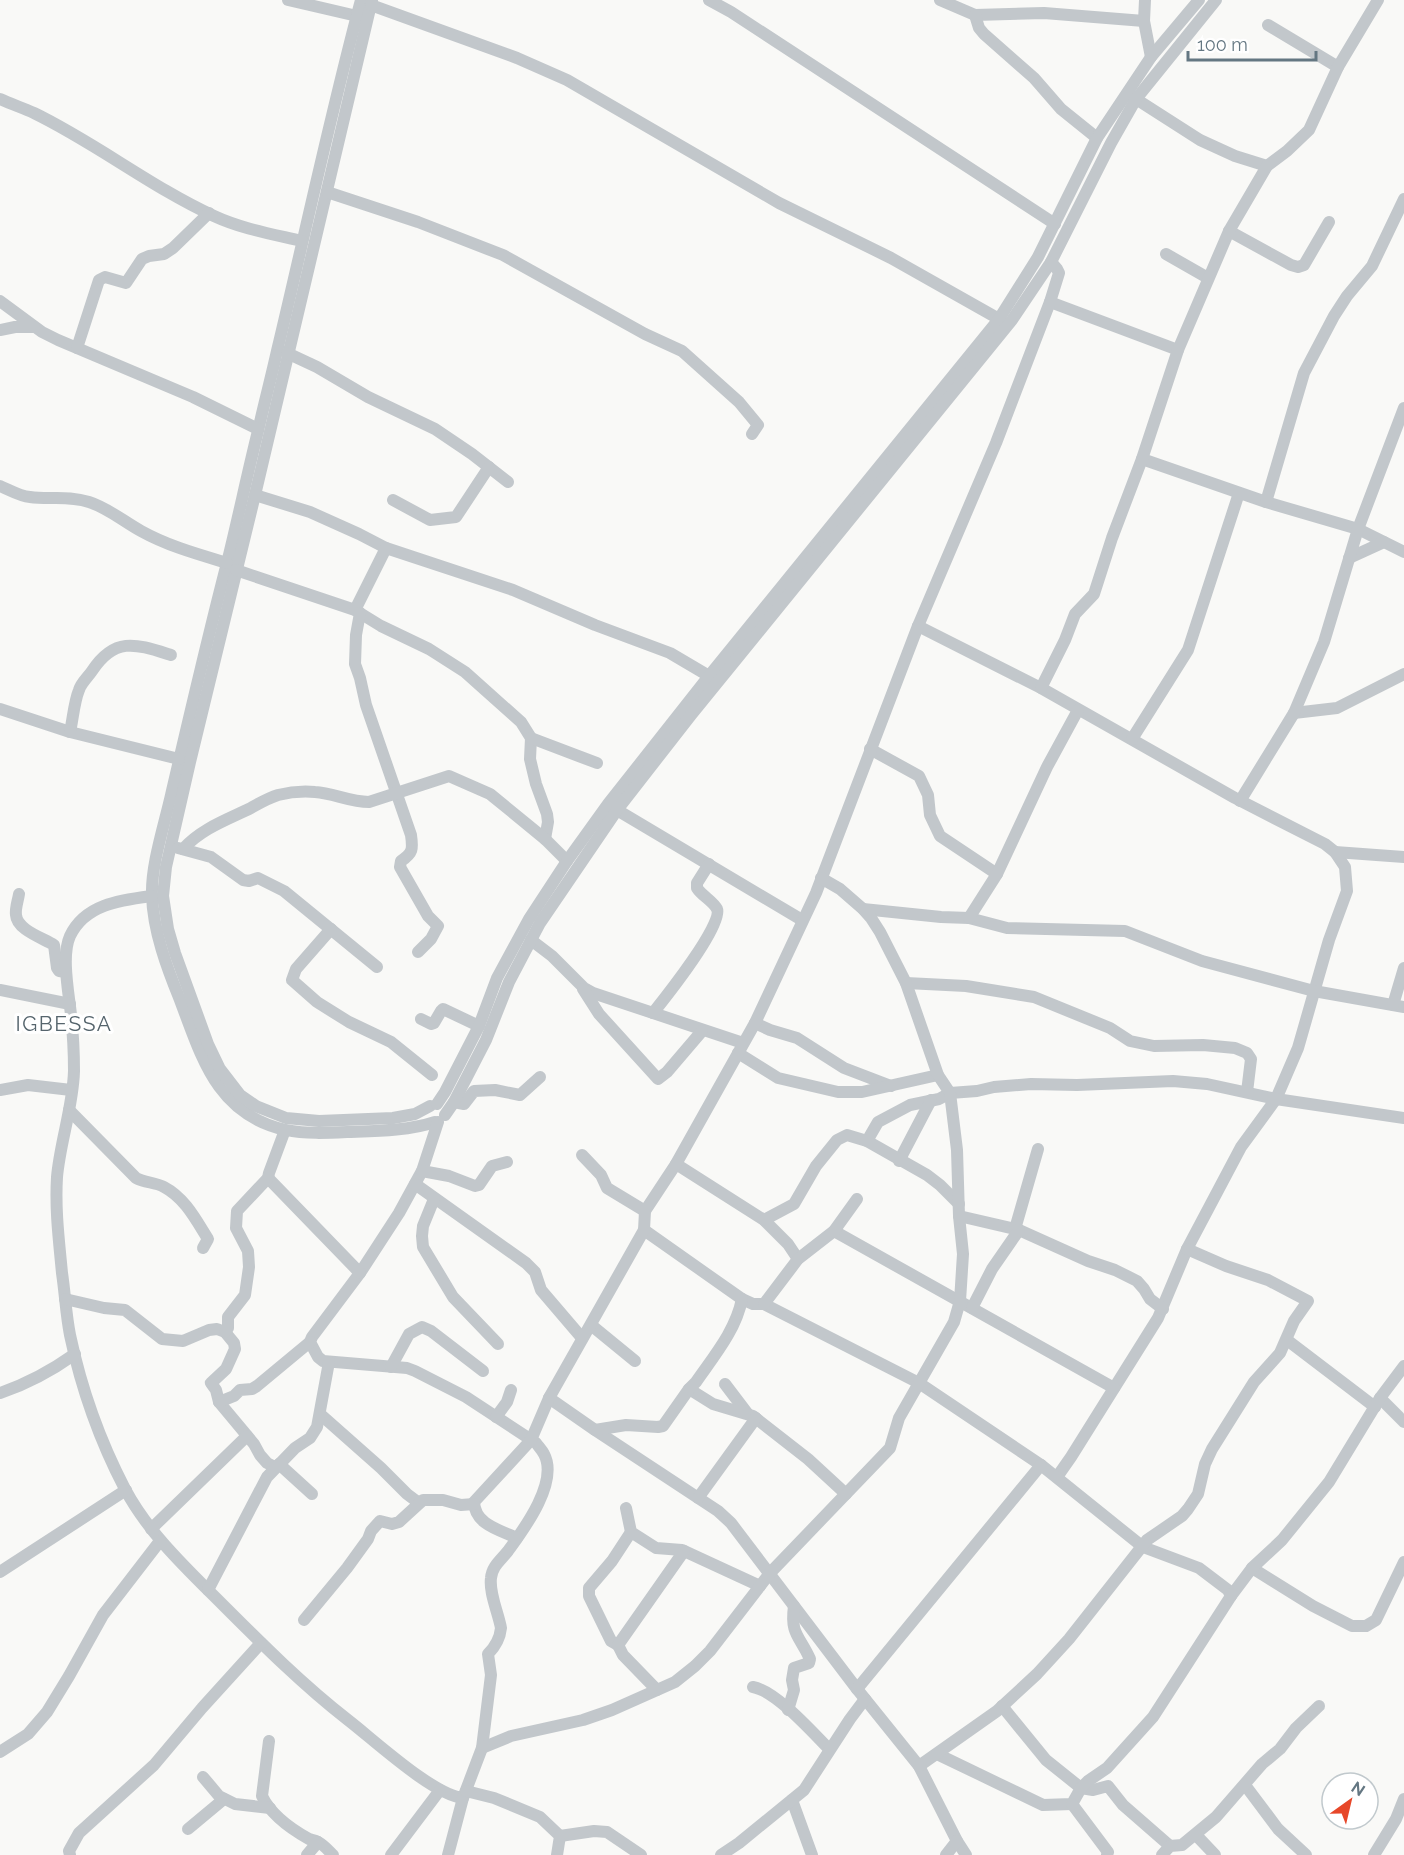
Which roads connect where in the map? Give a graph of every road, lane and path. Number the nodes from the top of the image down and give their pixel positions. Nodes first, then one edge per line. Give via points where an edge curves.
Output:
1 (288, 0) edge
2 (709, 0) edge
3 (738, 0) edge
4 (940, 0) edge
5 (1145, 0) edge
6 (1198, 0) edge
7 (1216, 0) edge
8 (1378, 0) edge
9 (368, 2) edge
10 (1044, 6) edge
11 (731, 12) junction
12 (975, 15) junction
13 (357, 16) junction
14 (1144, 21) junction
15 (1268, 25) dead end
16 (1150, 57) junction
17 (1338, 67) junction
18 (0, 99) edge
19 (1136, 99) junction
20 (1097, 138) junction
21 (1267, 166) junction
22 (327, 192) junction
23 (1404, 199) edge
24 (209, 213) junction
25 (1329, 222) dead end
26 (1055, 224) junction
27 (1229, 231) junction
28 (302, 241) junction
29 (1166, 254) dead end
30 (1051, 262) junction
31 (1208, 278) junction
32 (1050, 302) junction
33 (5, 305) edge
34 (999, 319) junction
35 (0, 325) edge
36 (35, 327) junction
37 (0, 330) edge
38 (76, 348) junction
39 (1178, 350) junction
40 (287, 353) junction
41 (1404, 408) edge
42 (258, 429) junction
43 (752, 434) dead end
44 (1142, 459) junction
45 (489, 467) junction
46 (508, 482) dead end
47 (0, 486) edge
48 (1239, 493) junction
49 (255, 495) junction
50 (393, 500) dead end
51 (1266, 502) junction
52 (1358, 529) junction
53 (1384, 542) junction
54 (386, 548) junction
55 (1404, 552) edge
56 (1349, 558) junction
57 (231, 566) junction
58 (357, 612) junction
59 (918, 626) junction
60 (171, 654) dead end
61 (1404, 674) edge
62 (709, 676) junction
63 (1392, 680) junction
64 (1404, 687) edge
65 (1041, 688) junction
66 (0, 709) edge
67 (1078, 710) junction
68 (1294, 713) junction
69 (70, 732) junction
70 (531, 738) junction
71 (1132, 739) junction
72 (870, 749) junction
73 (179, 759) junction
74 (597, 763) dead end
75 (396, 793) junction
76 (1240, 801) junction
77 (617, 810) junction
78 (545, 839) junction
79 (177, 848) junction
80 (1335, 852) junction
81 (1404, 855) edge
82 (567, 861) junction
83 (709, 864) junction
84 (997, 874) junction
85 (821, 878) junction
86 (18, 894) dead end
87 (152, 896) junction
88 (863, 909) junction
89 (969, 918) junction
90 (802, 920) junction
91 (331, 929) junction
92 (531, 940) junction
93 (418, 952) dead end
94 (377, 967) dead end
95 (1404, 968) edge
96 (66, 972) junction
97 (906, 983) junction
98 (584, 988) junction
99 (0, 990) edge
100 (1314, 991) junction
101 (70, 1004) junction
102 (1399, 1006) edge
103 (653, 1013) junction
104 (420, 1019) dead end
105 (755, 1023) junction
106 (479, 1026) junction
107 (702, 1030) junction
108 (740, 1048) junction
109 (432, 1075) dead end
110 (938, 1076) junction
111 (540, 1077) dead end
112 (892, 1086) junction
113 (0, 1090) edge
114 (71, 1090) junction
115 (1247, 1092) junction
116 (950, 1093) junction
117 (1276, 1099) junction
118 (931, 1100) junction
119 (454, 1102) junction
120 (433, 1105) junction
121 (69, 1110) junction
122 (1404, 1118) edge
123 (439, 1120) junction
124 (285, 1130) junction
125 (867, 1141) junction
126 (1038, 1149) dead end
127 (582, 1155) dead end
128 (899, 1161) junction
129 (507, 1162) dead end
130 (676, 1164) junction
131 (422, 1171) junction
132 (268, 1178) junction
133 (415, 1184) junction
134 (434, 1199) junction
135 (857, 1199) dead end
136 (959, 1210) junction
137 (645, 1211) junction
138 (764, 1220) junction
139 (644, 1230) junction
140 (1017, 1230) junction
141 (834, 1231) junction
142 (203, 1248) dead end
143 (1187, 1249) junction
144 (798, 1259) junction
145 (360, 1273) junction
146 (65, 1299) junction
147 (742, 1299) junction
148 (960, 1301) junction
149 (764, 1304) junction
150 (972, 1308) junction
151 (1163, 1309) junction
152 (591, 1325) junction
153 (225, 1332) junction
154 (582, 1338) junction
155 (1287, 1340) junction
156 (310, 1342) junction
157 (498, 1344) dead end
158 (75, 1354) junction
159 (635, 1361) dead end
160 (329, 1362) junction
161 (391, 1366) junction
162 (1404, 1366) edge
163 (483, 1371) dead end
164 (919, 1383) junction
165 (725, 1384) dead end
166 (1114, 1388) junction
167 (689, 1389) junction
168 (511, 1390) dead end
169 (0, 1393) edge
170 (549, 1398) junction
171 (219, 1402) junction
172 (1377, 1402) junction
173 (320, 1414) junction
174 (751, 1416) junction
175 (496, 1417) junction
176 (1404, 1422) edge
177 (595, 1430) junction
178 (247, 1436) junction
179 (531, 1440) junction
180 (277, 1465) junction
181 (1041, 1465) junction
182 (1057, 1477) junction
183 (126, 1490) junction
184 (312, 1494) dead end
185 (846, 1494) junction
186 (699, 1498) junction
187 (419, 1503) junction
188 (474, 1504) junction
189 (626, 1508) dead end
190 (152, 1529) junction
191 (631, 1532) junction
192 (517, 1539) junction
193 (160, 1541) junction
194 (1143, 1547) junction
195 (684, 1551) junction
196 (1404, 1562) edge
197 (1252, 1568) junction
198 (0, 1572) edge
199 (770, 1573) junction
200 (760, 1586) junction
201 (208, 1590) junction
202 (1231, 1596) junction
203 (795, 1606) junction
204 (304, 1620) dead end
205 (261, 1643) junction
206 (618, 1645) junction
207 (753, 1687) dead end
208 (657, 1690) junction
209 (861, 1694) junction
210 (1002, 1706) junction
211 (1319, 1706) dead end
212 (788, 1710) junction
213 (269, 1741) dead end
214 (482, 1748) junction
215 (829, 1749) junction
216 (0, 1752) edge
217 (937, 1754) junction
218 (919, 1766) junction
219 (203, 1777) dead end
220 (1245, 1785) junction
221 (1081, 1788) junction
222 (440, 1790) junction
223 (465, 1795) junction
224 (224, 1799) junction
225 (1404, 1799) edge
226 (792, 1800) junction
227 (1072, 1804) junction
228 (270, 1809) junction
229 (188, 1829) dead end
230 (1196, 1835) junction
231 (560, 1836) junction
232 (957, 1841) junction
233 (318, 1842) junction
234 (1166, 1850) edge
235 (70, 1855) edge
236 (307, 1855) edge
237 (333, 1855) edge
238 (391, 1855) edge
239 (448, 1855) edge
240 (557, 1855) edge
241 (641, 1855) edge
242 (722, 1855) edge
243 (812, 1855) edge
244 (946, 1855) edge
245 (966, 1855) edge
246 (1107, 1855) edge
247 (1215, 1855) edge
248 (1306, 1855) edge
249 (1374, 1855) edge

1 - 13 street
2 - 11 street
3 - 11 street
4 - 12 street
5 - 14 street
6 - 16 street
7 - 19 street
8 - 17 street
9 - 13 street
9 - 22 street
9 - 34 street via 567,80 779,203 891,258
10 - 12 street
10 - 14 street
11 - 26 street
12 - 20 street via 984,34 1035,78 1061,109
13 - 28 street
14 - 16 street
15 - 17 street
16 - 20 street
17 - 21 street via 1310,130
18 - 24 street via 61,128
19 - 21 street via 1200,140
19 - 30 street
20 - 26 street
21 - 27 street
22 - 40 street
22 - 43 street via 503,255 682,351 739,402 758,425
23 - 51 street via 1372,266 1334,316 1304,373
24 - 28 street via 247,228
24 - 38 street via 164,254 142,259 126,283 105,277 99,280
25 - 27 street via 1304,265 1298,267
26 - 34 street
27 - 31 street
28 - 42 street
29 - 31 street
30 - 32 street via 1059,273
30 - 77 street via 978,363
31 - 39 street
32 - 39 street
32 - 59 street via 996,443
33 - 35 street
33 - 36 street
34 - 62 street
36 - 37 street
36 - 38 street
38 - 42 street
39 - 44 street
40 - 45 street via 435,429
40 - 49 street
41 - 52 street
42 - 57 street
44 - 48 street
44 - 65 street via 1094,594 1075,614
45 - 46 street
45 - 50 street via 456,517 430,520
47 - 57 street via 27,497 86,501 164,542
48 - 51 street
48 - 71 street via 1188,650
49 - 54 street via 310,512
49 - 57 street
51 - 52 street
52 - 53 street
52 - 56 street
53 - 55 street
53 - 56 street
54 - 58 street
54 - 62 street via 513,590 670,653
56 - 68 street via 1324,642
57 - 58 street
57 - 73 street
57 - 79 street
58 - 70 street via 465,672 521,722
58 - 75 street via 355,664
59 - 65 street
59 - 72 street
60 - 69 street via 135,646 118,646 106,653 78,692
61 - 63 street
62 - 82 street via 628,776
63 - 64 street
63 - 68 street via 1337,708
65 - 67 street
66 - 69 street
67 - 71 street
67 - 84 street
68 - 76 street
69 - 73 street
70 - 74 street
70 - 78 street via 530,759 547,814
71 - 76 street
72 - 84 street via 919,776 940,836
72 - 85 street
73 - 87 street via 155,865
75 - 78 street via 449,776 490,794
75 - 79 street via 369,802 314,792 278,795 212,826
75 - 93 street via 412,839 410,855 401,861 400,867 438,926
76 - 80 street
77 - 83 street
77 - 92 street
78 - 82 street
79 - 91 street via 211,857 243,880 258,878 278,887
79 - 120 street via 164,874 168,928 208,1044 234,1089 263,1109 286,1118 319,1122 385,1119 416,1114
80 - 81 street
80 - 100 street via 1345,867 1347,891
82 - 106 street via 506,961
83 - 90 street
83 - 103 street via 697,888 716,907 717,916 695,957
84 - 89 street
85 - 88 street
85 - 90 street
86 - 96 street via 17,920 54,945 57,968
87 - 96 street via 116,901 97,908 80,922 70,937
87 - 124 street via 172,979 211,1076 245,1113
88 - 89 street
88 - 97 street
89 - 100 street via 1006,928 1125,931 1202,961
90 - 105 street
91 - 94 street
91 - 109 street via 296,969 292,980 349,1022 392,1042
92 - 98 street
92 - 119 street
95 - 102 street
96 - 101 street
97 - 110 street
97 - 115 street via 966,986 1034,997 1142,1044 1243,1050 1251,1059
98 - 103 street
98 - 107 street via 599,1014 658,1079
99 - 101 street
100 - 102 street
100 - 117 street via 1298,1048
101 - 114 street via 74,1073
103 - 107 street
104 - 106 street via 434,1023 444,1009
105 - 108 street
105 - 112 street via 797,1038 844,1068
106 - 120 street via 445,1092
107 - 108 street
108 - 112 street via 778,1078 838,1092
108 - 130 street
110 - 112 street
110 - 116 street
111 - 119 street via 520,1095 474,1091 464,1104
113 - 114 street via 28,1085
114 - 121 street
115 - 116 street via 1173,1081 1031,1084
115 - 117 street
116 - 118 street
116 - 136 street
117 - 122 street
117 - 143 street via 1241,1147
118 - 125 street via 910,1105 878,1122
118 - 128 street
119 - 123 street
120 - 123 street via 443,1108
121 - 142 street via 136,1178 164,1187 185,1204 208,1239
121 - 146 street via 57,1177 56,1224
123 - 124 street via 397,1129 351,1132
123 - 131 street
124 - 132 street
125 - 128 street
125 - 138 street via 847,1135 837,1140 794,1204
126 - 140 street
127 - 137 street via 601,1175 607,1188
128 - 136 street via 936,1181
129 - 131 street via 492,1166 475,1186
130 - 137 street
130 - 138 street
131 - 133 street
132 - 145 street
132 - 153 street via 237,1211 236,1228 249,1256 246,1289 228,1317
133 - 134 street
133 - 145 street
134 - 154 street via 526,1263 535,1272 541,1290
134 - 157 street via 423,1226 423,1247 453,1297
135 - 141 street
136 - 140 street
136 - 148 street via 963,1254
137 - 139 street
138 - 144 street
139 - 147 street
139 - 152 street
140 - 150 street
140 - 151 street via 1126,1275 1137,1281
141 - 144 street
141 - 148 street
143 - 151 street
143 - 155 street via 1307,1299
144 - 149 street
145 - 156 street
146 - 153 street via 125,1310 162,1339 183,1341 209,1330
146 - 158 street
147 - 149 street
147 - 167 street via 732,1328
148 - 150 street
148 - 164 street via 954,1322
149 - 164 street
150 - 166 street
151 - 166 street
152 - 154 street
152 - 159 street
153 - 171 street via 235,1349 226,1369 211,1383
154 - 170 street
155 - 172 street
155 - 194 street via 1274,1361 1260,1373 1212,1449 1194,1501 1182,1516
156 - 160 street via 318,1357
156 - 171 street via 257,1386
158 - 169 street via 24,1384
158 - 183 street via 101,1435
160 - 161 street
160 - 173 street
161 - 163 street via 409,1334 422,1327
161 - 175 street via 407,1368 449,1387
162 - 172 street
164 - 181 street
164 - 185 street via 899,1418 890,1448
165 - 174 street
166 - 182 street
167 - 174 street via 713,1404
167 - 177 street via 663,1426 626,1425
168 - 175 street
170 - 177 street
170 - 179 street
171 - 178 street
172 - 176 street
172 - 197 street via 1329,1482 1282,1540
173 - 180 street via 310,1438
173 - 187 street
174 - 185 street via 801,1453
174 - 186 street
175 - 179 street
177 - 186 street
178 - 180 street via 267,1463
178 - 190 street
179 - 188 street
179 - 192 street via 547,1461 546,1484
180 - 184 street
180 - 201 street
181 - 182 street
181 - 209 street
182 - 194 street
183 - 190 street
183 - 198 street
185 - 199 street
186 - 199 street via 731,1523
187 - 188 street via 443,1500
187 - 204 street via 399,1522 380,1521
188 - 192 street via 489,1526
189 - 191 street
190 - 193 street
191 - 195 street via 656,1548
191 - 206 street via 588,1590 611,1641
192 - 214 street via 494,1566 491,1577 501,1628 488,1654 491,1675
193 - 201 street
193 - 216 street via 95,1626 47,1712 28,1734
194 - 202 street via 1199,1568
194 - 210 street via 1051,1660
195 - 200 street
195 - 206 street
196 - 197 street via 1376,1620 1366,1626 1352,1626
197 - 202 street
199 - 200 street
199 - 203 street
200 - 208 street via 710,1652 675,1682
201 - 205 street
202 - 221 street via 1153,1717 1107,1768
203 - 209 street
203 - 212 street via 792,1624 810,1659 794,1668 794,1690
205 - 222 street via 333,1708
205 - 235 street via 154,1765 80,1833
206 - 208 street
207 - 212 street via 765,1690
208 - 214 street via 583,1720 511,1736
209 - 215 street
209 - 218 street
210 - 217 street
210 - 221 street via 1046,1760
211 - 220 street
212 - 215 street
213 - 228 street via 262,1796
214 - 223 street
215 - 226 street via 810,1782
217 - 218 street
217 - 227 street via 1043,1805
218 - 232 street
219 - 224 street
220 - 230 street
220 - 248 street via 1278,1829
221 - 227 street
221 - 234 street via 1108,1786
222 - 223 street via 452,1796
222 - 238 street
223 - 231 street via 494,1798 540,1817
223 - 239 street
224 - 228 street
224 - 229 street
225 - 249 street
226 - 242 street
226 - 243 street
227 - 246 street via 1100,1839
228 - 233 street via 290,1827
230 - 234 street
230 - 247 street
231 - 240 street
231 - 241 street via 608,1832
232 - 244 street
232 - 245 street
233 - 236 street
233 - 237 street

